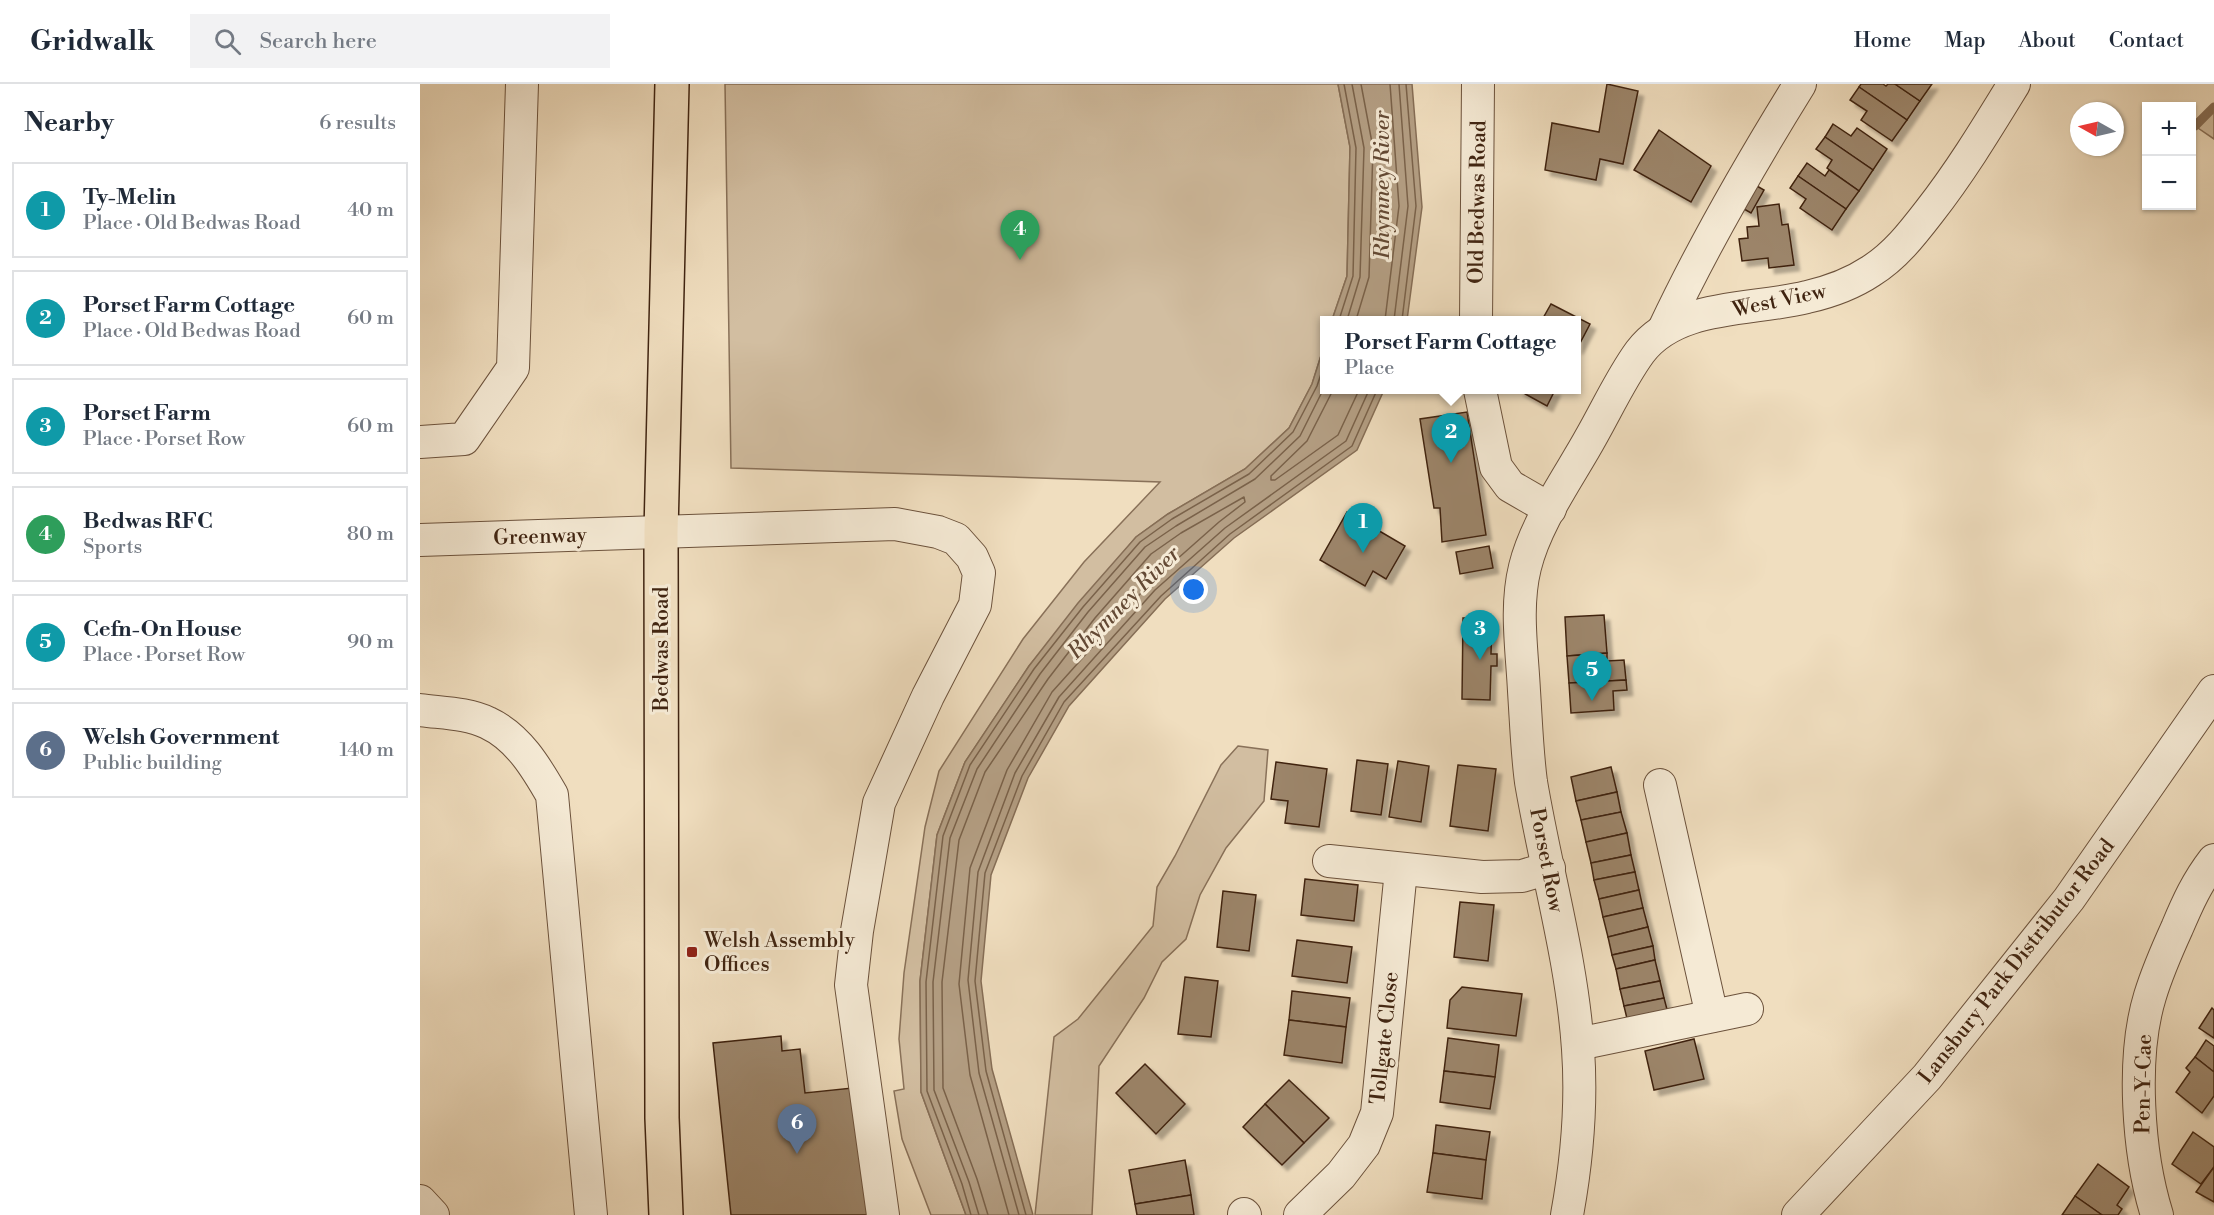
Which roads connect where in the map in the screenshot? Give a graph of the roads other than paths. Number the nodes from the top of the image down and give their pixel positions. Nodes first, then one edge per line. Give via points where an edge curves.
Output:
1 (522, 84) edge
2 (672, 84) edge
3 (1478, 84) edge
4 (1800, 84) edge
5 (2014, 84) edge
6 (1476, 316) edge
7 (1664, 329) junction
8 (1481, 394) edge
9 (420, 442) edge
10 (1550, 509) junction
11 (661, 532) junction
12 (420, 540) edge
13 (2214, 691) edge
14 (420, 710) edge
15 (1660, 785) dead end
16 (2214, 860) edge
17 (1329, 861) dead end
18 (1549, 868) junction
19 (1401, 870) junction
20 (1747, 1009) dead end
21 (1712, 1016) junction
22 (1578, 1044) junction
23 (420, 1201) edge
24 (433, 1215) edge
25 (591, 1215) edge
26 (666, 1215) edge
27 (883, 1215) edge
28 (1300, 1215) edge
29 (1567, 1215) edge
30 (1798, 1215) edge
31 (2157, 1215) edge

1 - 9 street via 513,368 464,439
2 - 11 main road, Bedwas Road
3 - 6 street, Old Bedwas Road
4 - 7 street via 1753,161
5 - 7 street, West View via 1942,196 1892,256 1871,272 1807,298 1685,319
7 - 10 street, West View via 1630,367
8 - 10 street via 1499,472 1510,486
10 - 18 street, Porset Row via 1525,566 1520,608 1530,771
11 - 12 street, Greenway
11 - 26 main road, Bedwas Road via 662,1118
11 - 27 street, Greenway via 895,524 956,539 980,573 975,605 879,802 857,931 851,985
13 - 30 street, Lansbury Park Distributor Road via 2069,899 1927,1077
14 - 25 street via 488,723 514,741 535,765 552,795
15 - 21 street
16 - 31 street, Pen-Y-Cae via 2197,882 2164,956 2149,998 2141,1045 2142,1139
17 - 19 street
18 - 19 street via 1501,878
18 - 22 street, Porset Row
19 - 28 street, Tollgate Close via 1377,1113 1364,1145 1341,1175
20 - 21 street
21 - 22 street
22 - 29 street, Porset Row via 1579,1119
23 - 24 street

